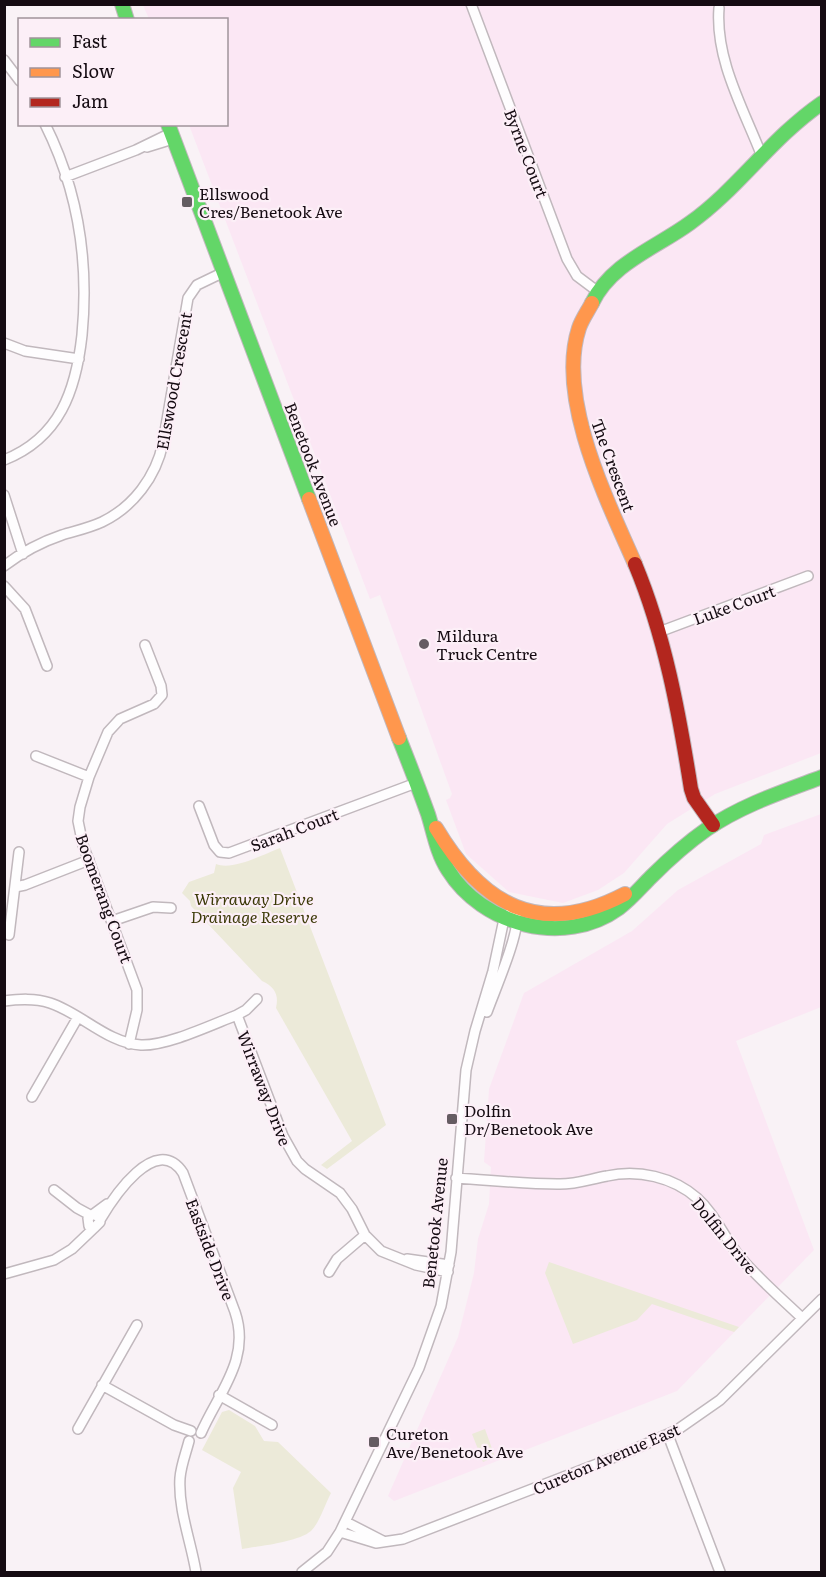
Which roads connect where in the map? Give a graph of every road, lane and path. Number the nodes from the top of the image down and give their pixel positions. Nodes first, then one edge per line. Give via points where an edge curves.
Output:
1 (471, 4) edge
2 (719, 8) dead end
3 (4, 60) edge
4 (18, 78) edge
5 (822, 103) edge
6 (46, 126) edge
7 (170, 132) edge
8 (761, 154) junction
9 (65, 177) junction
10 (224, 272) junction
11 (597, 291) junction
12 (4, 343) edge
13 (79, 358) junction
14 (4, 460) edge
15 (4, 495) edge
16 (27, 551) junction
17 (4, 566) edge
18 (808, 576) dead end
19 (4, 586) edge
20 (659, 632) junction
21 (145, 645) dead end
22 (47, 666) dead end
23 (36, 756) dead end
24 (89, 777) junction
25 (822, 777) edge
26 (416, 783) junction
27 (200, 806) dead end
28 (428, 815) junction
29 (713, 825) junction
30 (19, 852) dead end
31 (89, 860) junction
32 (652, 876) junction
33 (15, 887) junction
34 (516, 907) junction
35 (171, 908) dead end
36 (112, 921) junction
37 (510, 921) junction
38 (9, 935) dead end
39 (257, 999) dead end
40 (4, 1001) edge
41 (237, 1015) junction
42 (78, 1017) junction
43 (129, 1044) junction
44 (471, 1053) junction
45 (32, 1097) dead end
46 (456, 1178) junction
47 (54, 1190) dead end
48 (92, 1220) junction
49 (366, 1235) junction
50 (448, 1268) junction
51 (329, 1272) dead end
52 (4, 1274) edge
53 (822, 1299) edge
54 (802, 1318) junction
55 (137, 1325) dead end
56 (102, 1385) junction
57 (219, 1395) junction
58 (272, 1425) dead end
59 (78, 1429) dead end
60 (668, 1435) junction
61 (193, 1436) junction
62 (346, 1521) junction
63 (340, 1532) junction
64 (187, 1535) junction
65 (385, 1542) junction
66 (190, 1572) edge
67 (196, 1572) edge
68 (302, 1572) edge
69 (720, 1572) edge

1 - 11 street, Byrne Court via 567,259 577,276
2 - 8 street via 722,55
3 - 4 street
5 - 8 main road, The Crescent via 786,129
6 - 9 street
7 - 9 street via 136,150
7 - 10 main road, Benetook Avenue
8 - 11 main road, The Crescent via 700,216 618,270
9 - 13 street via 84,267
10 - 16 street, Ellswood Crescent via 197,285 188,298 163,443 147,482 129,504 103,522
10 - 26 main road, Benetook Avenue
11 - 20 main road, The Crescent via 582,320 574,349 577,410
12 - 13 street via 17,349
13 - 14 street via 72,390 55,421 36,443
15 - 16 street
16 - 17 street, Ellswood Crescent
18 - 20 street, Luke Court
19 - 22 street via 25,609
20 - 29 main road, The Crescent via 691,789
21 - 24 street, Boomerang Court via 161,686 160,698 112,727
23 - 24 street
24 - 31 street, Boomerang Court via 78,821
25 - 29 main road
26 - 27 street, Sarah Court via 229,853 220,852 214,845
26 - 28 main road, Benetook Avenue
28 - 34 main road, Benetook Avenue via 466,873 494,897
28 - 37 main road, Benetook Avenue via 436,846 451,876 474,901
29 - 32 main road
30 - 33 street
31 - 33 street
31 - 36 street, Boomerang Court
32 - 34 main road via 620,897 586,912 549,914
32 - 37 main road via 622,905 592,922 557,928
33 - 38 street
34 - 37 street, Benetook Avenue
35 - 36 street via 153,907
36 - 43 street, Boomerang Court via 137,990
37 - 44 street, Benetook Avenue
37 - 44 street, Benetook Avenue via 503,969
39 - 41 street, Wirraway Drive
40 - 42 street via 40,1000
41 - 43 street, Wirraway Drive via 164,1042
41 - 49 street, Wirraway Drive via 291,1152 305,1169 340,1193
42 - 43 street
42 - 45 street
44 - 46 street, Benetook Avenue via 463,1093
46 - 50 street, Benetook Avenue
46 - 54 street, Dolfin Drive via 558,1184 628,1173 663,1179 706,1207 740,1256
47 - 48 street
48 - 52 street, Eastside Drive via 72,1249 54,1260
48 - 57 street, Eastside Drive via 137,1170 159,1160 172,1162 183,1173 241,1334 239,1356
49 - 50 street, Wirraway Drive via 381,1251 396,1258
49 - 51 street via 342,1254
50 - 62 street, Benetook Avenue via 441,1306 426,1350
53 - 54 street, Cureton Avenue East
54 - 60 street, Cureton Avenue East via 720,1400
55 - 56 street
56 - 59 street
56 - 61 street
57 - 58 street
57 - 61 street, Eastside Drive
60 - 65 street, Cureton Avenue East via 413,1535
60 - 69 street
61 - 64 street, Eastside Drive via 180,1481
62 - 63 street
62 - 65 street
63 - 65 street, Cureton Avenue East via 368,1542
63 - 68 street via 327,1552
64 - 66 street, Eastside Drive
64 - 67 street, Eastside Drive

